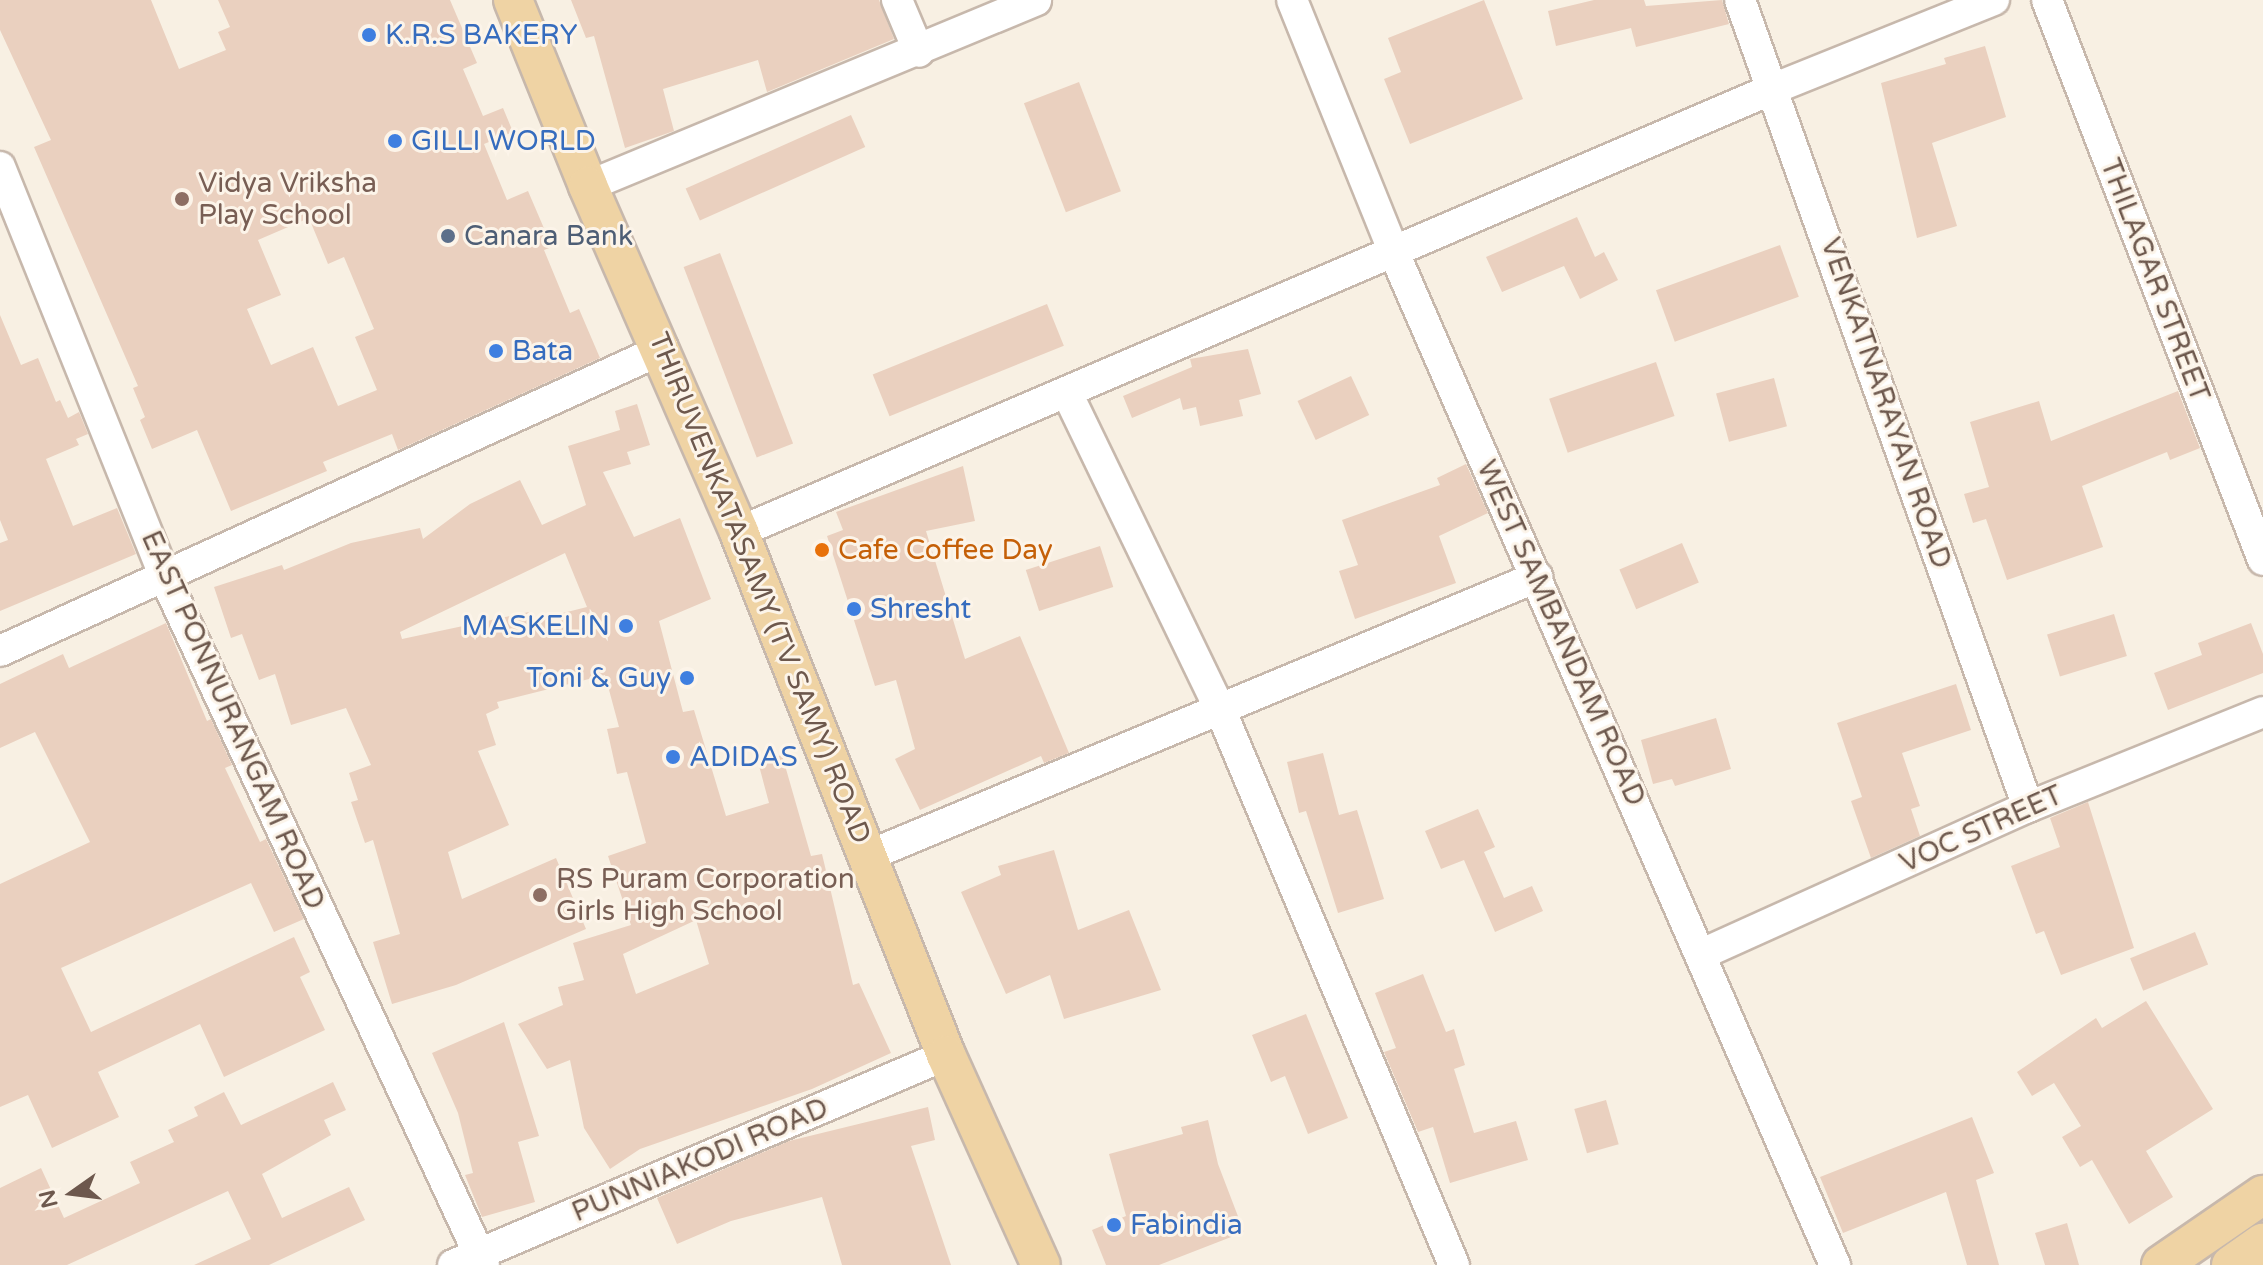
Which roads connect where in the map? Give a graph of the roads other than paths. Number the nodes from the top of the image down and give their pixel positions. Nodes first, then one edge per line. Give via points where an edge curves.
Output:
1 (513, 0) edge
2 (897, 0) edge
3 (1036, 0) edge
4 (1292, 0) edge
5 (1740, 0) edge
6 (1994, 0) edge
7 (2047, 0) edge
8 (919, 52) junction
9 (1775, 88) junction
10 (0, 167) edge
11 (588, 186) junction
12 (1395, 255) junction
13 (663, 349) junction
14 (1068, 395) junction
15 (739, 532) junction
16 (2263, 560) edge
17 (1537, 577) junction
18 (165, 578) junction
19 (0, 651) edge
20 (1220, 709) junction
21 (2263, 712) edge
22 (2028, 807) junction
23 (870, 855) junction
24 (1702, 954) junction
25 (946, 1055) junction
26 (2263, 1195) edge
27 (2263, 1243) edge
28 (472, 1261) edge
29 (1041, 1265) edge
30 (1454, 1265) edge
31 (1835, 1265) edge
32 (2161, 1265) edge
33 (2231, 1265) edge

1 - 11 main road, THIRUVENKATASAMY (TV SAMY) ROAD
2 - 8 street
3 - 8 street
4 - 12 street, WEST SAMBANDAM ROAD
5 - 9 street, VENKATNARAYAN ROAD
6 - 9 street
7 - 16 street, THILAGAR STREET
8 - 11 street
9 - 12 street
9 - 22 street, VENKATNARAYAN ROAD
10 - 18 street, EAST PONNURANGAM ROAD
11 - 13 main road, THIRUVENKATASAMY (TV SAMY) ROAD
12 - 14 street
12 - 17 street, WEST SAMBANDAM ROAD
13 - 15 main road, THIRUVENKATASAMY (TV SAMY) ROAD
13 - 18 street
14 - 15 street
14 - 20 street
15 - 23 main road, THIRUVENKATASAMY (TV SAMY) ROAD
17 - 20 street
17 - 24 street, WEST SAMBANDAM ROAD
18 - 19 street
18 - 28 street, EAST PONNURANGAM ROAD
20 - 23 street
20 - 30 street
21 - 22 street, VOC STREET
22 - 24 street, VOC STREET
23 - 25 main road, THIRUVENKATASAMY (TV SAMY) ROAD
24 - 31 street, WEST SAMBANDAM ROAD
25 - 28 street, PUNNIAKODI ROAD
25 - 29 main road, THIRUVENKATASAMY (TV SAMY) ROAD
26 - 32 main road
27 - 33 main road

